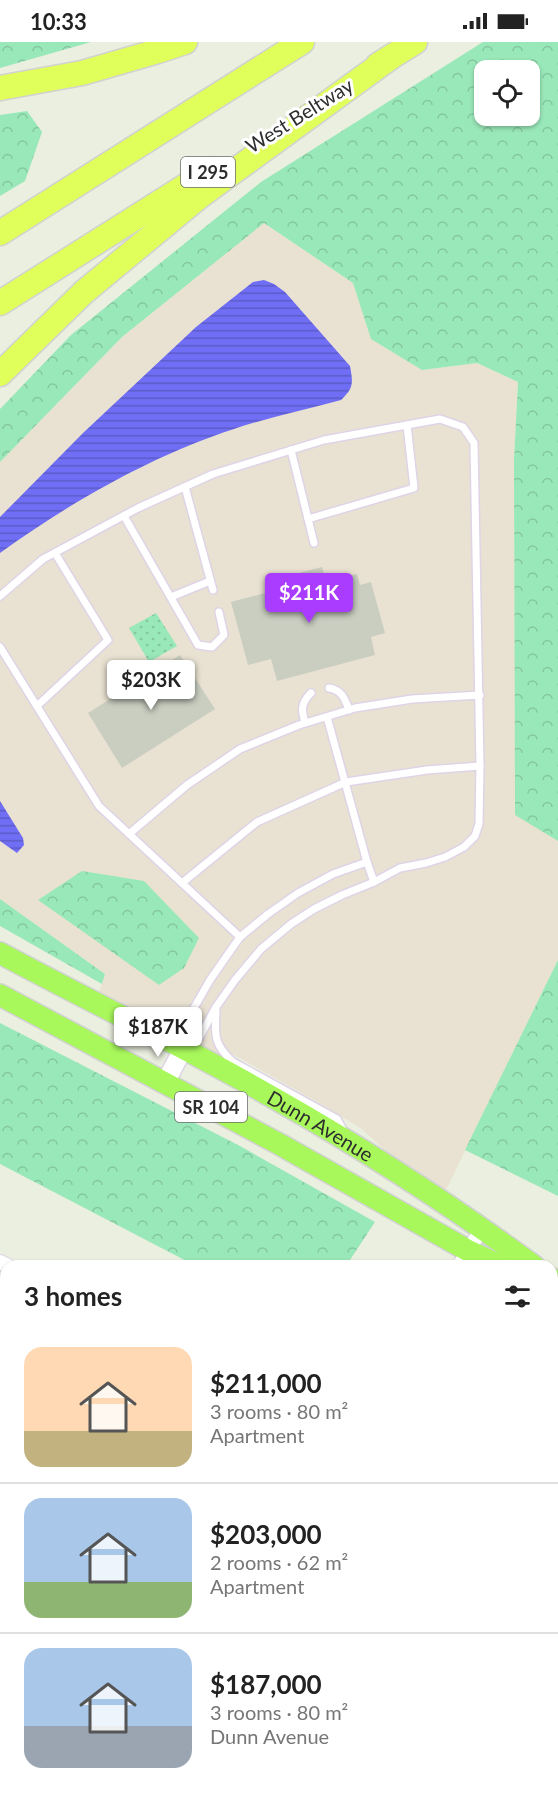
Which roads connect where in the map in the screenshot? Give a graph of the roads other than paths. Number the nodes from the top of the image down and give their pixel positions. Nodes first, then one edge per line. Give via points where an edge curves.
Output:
1 (185, 42) edge
2 (302, 42) edge
3 (415, 42) edge
4 (391, 57) junction
5 (0, 88) edge
6 (0, 233) edge
7 (0, 303) edge
8 (0, 374) edge
9 (407, 425) junction
10 (291, 450) junction
11 (184, 487) junction
12 (124, 516) junction
13 (308, 519) junction
14 (314, 543) dead end
15 (55, 553) junction
16 (210, 581) junction
17 (213, 590) dead end
18 (0, 596) edge
19 (171, 597) junction
20 (219, 612) dead end
21 (0, 647) edge
22 (329, 688) dead end
23 (311, 693) dead end
24 (480, 695) junction
25 (37, 705) junction
26 (349, 710) junction
27 (327, 717) junction
28 (306, 722) junction
29 (480, 766) junction
30 (346, 782) junction
31 (129, 834) junction
32 (367, 862) junction
33 (374, 882) junction
34 (182, 883) junction
35 (240, 938) junction
36 (0, 953) edge
37 (0, 995) edge
38 (216, 1007) junction
39 (183, 1049) junction
40 (165, 1083) junction
41 (351, 1143) junction
42 (482, 1228) junction
43 (463, 1258) edge
44 (526, 1260) edge

1 - 5 highway via 82,73
2 - 6 highway
3 - 4 highway, West Beltway / I 295
4 - 7 highway, West Beltway / I 295
4 - 8 highway via 200,196 84,292
9 - 10 lane
9 - 13 lane via 414,488
9 - 24 lane via 440,418 463,427 474,443
10 - 11 lane
10 - 13 lane
11 - 12 lane
11 - 16 lane
12 - 15 lane
12 - 19 lane
13 - 14 lane
15 - 18 lane
15 - 25 lane via 108,640
16 - 17 lane
16 - 19 lane
19 - 20 lane via 198,645 212,647 224,635
21 - 25 lane
22 - 26 lane via 342,694
23 - 28 lane via 302,705
24 - 26 lane via 412,699
24 - 29 lane
25 - 31 lane via 99,806
26 - 27 lane
27 - 28 lane
27 - 30 lane
28 - 31 lane via 240,749 187,785
29 - 30 lane
29 - 33 lane via 479,824 475,836 445,857 400,868
30 - 32 lane
30 - 34 lane via 257,822
31 - 34 lane
32 - 33 lane
32 - 35 lane via 298,893
33 - 38 lane via 291,924 261,949
34 - 35 lane
35 - 39 lane via 182,1029
36 - 39 main road, Dunn Avenue / SR 104
37 - 40 main road, Dunn Avenue / SR 104
38 - 39 lane via 199,1038
38 - 41 lane via 214,1032 224,1053 233,1062 337,1119
39 - 40 main road
39 - 41 main road, Dunn Avenue / SR 104
40 - 43 main road, Dunn Avenue / SR 104 via 281,1145
41 - 42 main road, Dunn Avenue / SR 104
42 - 43 street
42 - 44 main road, Dunn Avenue / SR 104

